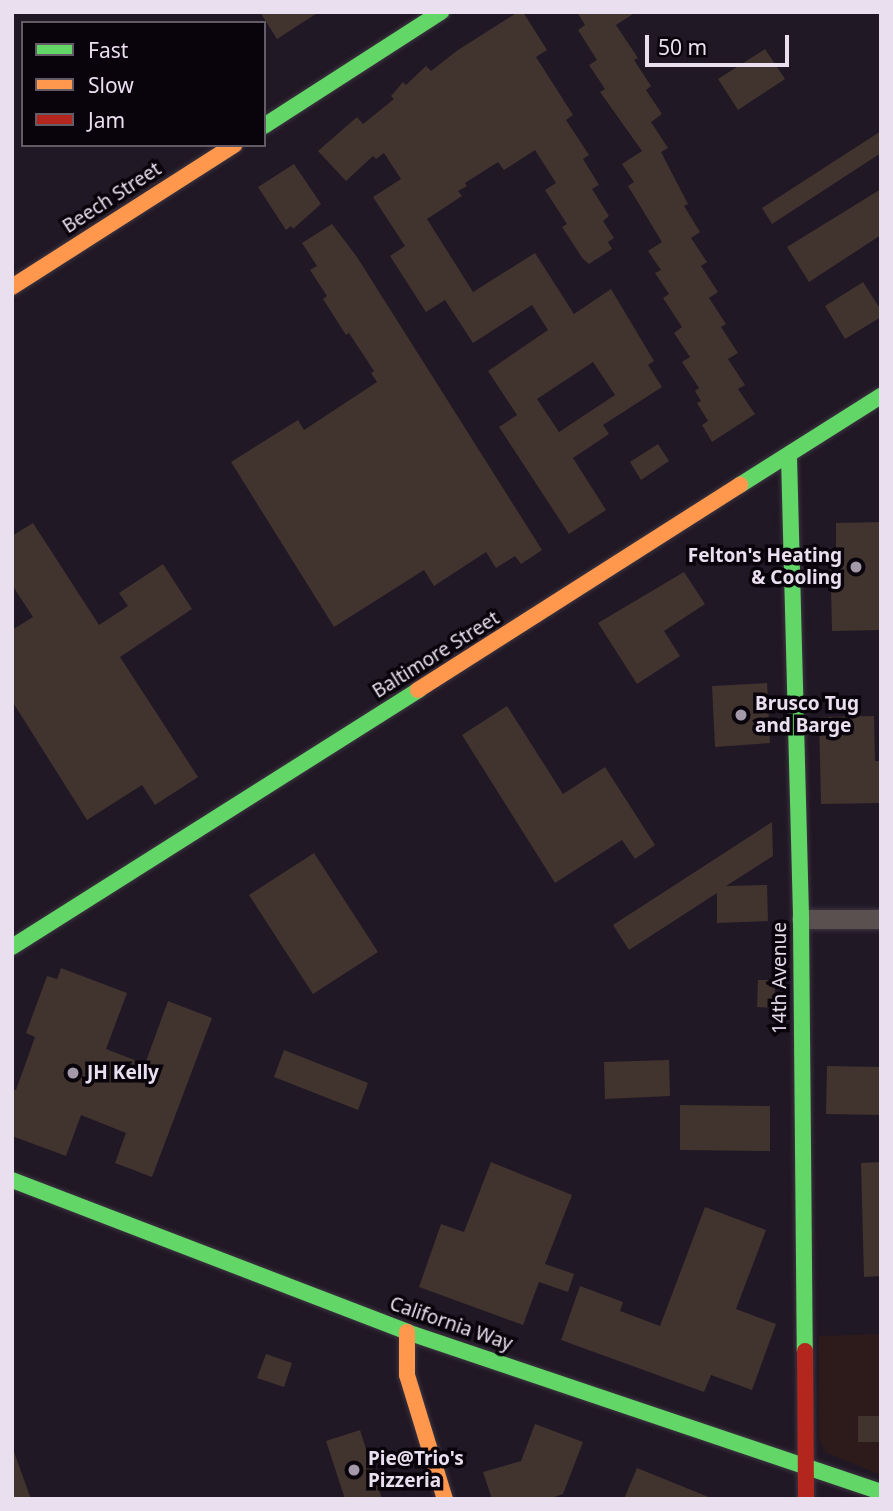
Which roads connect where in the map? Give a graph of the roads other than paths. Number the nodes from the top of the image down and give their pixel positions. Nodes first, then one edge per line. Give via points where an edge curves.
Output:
1 (441, 12) edge
2 (266, 125) edge
3 (231, 147) edge
4 (12, 287) edge
5 (881, 396) edge
6 (789, 457) junction
7 (801, 919) junction
8 (881, 919) edge
9 (12, 947) edge
10 (12, 1180) edge
11 (407, 1332) junction
12 (804, 1464) junction
13 (881, 1492) edge
14 (444, 1499) edge
15 (806, 1499) edge

1 - 2 street
3 - 4 street, Beech Street
5 - 6 street, Baltimore Street
6 - 7 street, 14th Avenue
6 - 9 street, Baltimore Street
7 - 8 street
7 - 12 street, 14th Avenue
10 - 11 street, California Way
11 - 12 street, California Way
11 - 14 street via 407,1375
12 - 13 street, California Way
12 - 15 street, 14th Avenue

